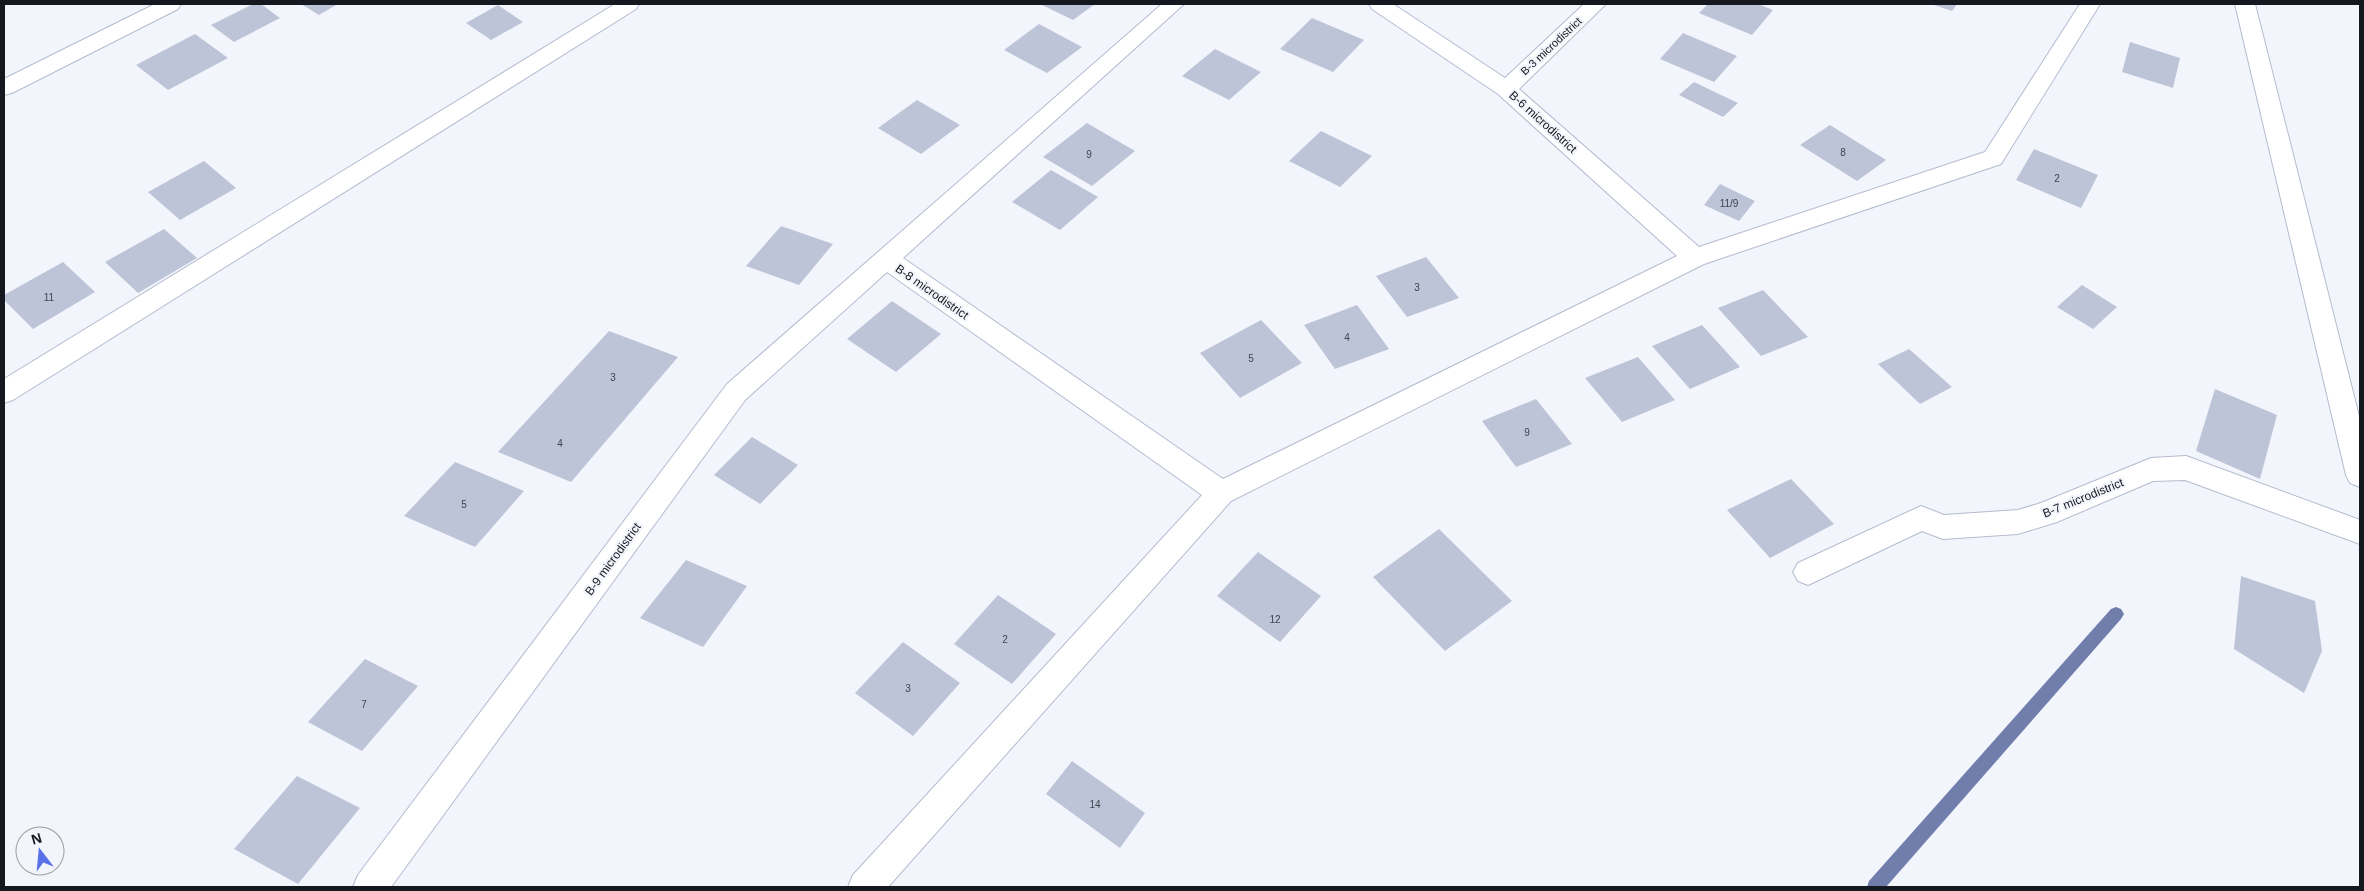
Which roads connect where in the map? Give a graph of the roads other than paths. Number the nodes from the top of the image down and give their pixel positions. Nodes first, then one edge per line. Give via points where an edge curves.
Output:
1 (171, 4) edge
2 (629, 4) edge
3 (1174, 4) edge
4 (1379, 4) edge
5 (1596, 4) edge
6 (2090, 4) edge
7 (2245, 4) edge
8 (4, 88) edge
9 (1506, 89) junction
10 (1695, 258) junction
11 (886, 259) junction
12 (4, 392) edge
13 (2360, 475) edge
14 (1221, 492) junction
15 (2360, 532) edge
16 (1808, 572) dead end
17 (370, 887) edge
18 (865, 887) edge

1 - 8 street
2 - 12 street
3 - 11 street, B-8 microdistrict
4 - 9 street, B-6 microdistrict
5 - 9 street, B-3 microdistrict
6 - 10 street via 1993,158
7 - 13 street
9 - 10 street, B-6 microdistrict
10 - 14 street
11 - 14 street, B-8 microdistrict
11 - 17 street, B-9 microdistrict via 736,392
14 - 18 street
15 - 16 street, B-7 microdistrict via 2186,468 2177,468 2151,470 2018,522 1943,527 1921,518

